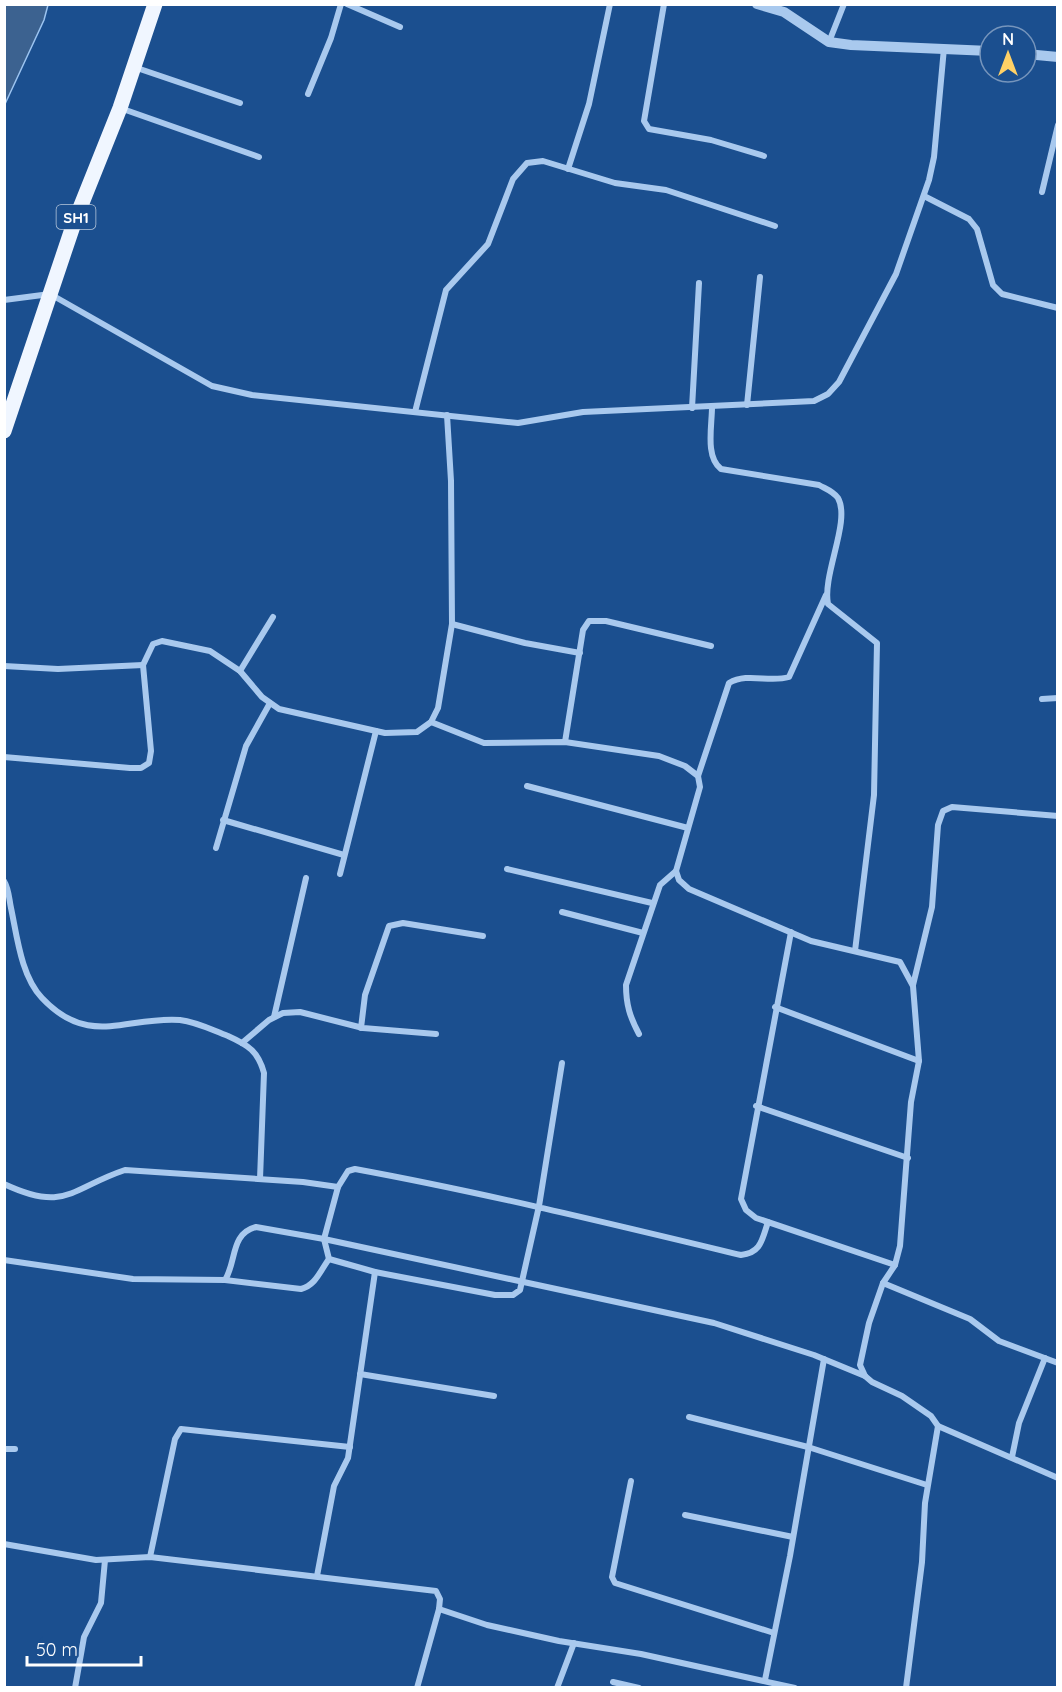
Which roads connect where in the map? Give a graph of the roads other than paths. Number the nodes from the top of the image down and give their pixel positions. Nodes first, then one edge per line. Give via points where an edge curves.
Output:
1 (155, 4) edge
2 (341, 4) edge
3 (347, 4) edge
4 (610, 4) edge
5 (664, 4) edge
6 (757, 4) edge
7 (844, 4) edge
8 (400, 27) dead end
9 (829, 42) junction
10 (944, 47) junction
11 (978, 50) edge
12 (1038, 55) edge
13 (1058, 57) edge
14 (133, 67) junction
15 (308, 94) dead end
16 (240, 103) dead end
17 (120, 108) junction
18 (1058, 125) edge
19 (764, 156) dead end
20 (259, 157) dead end
21 (568, 169) junction
22 (1042, 192) dead end
23 (924, 196) junction
24 (775, 226) dead end
25 (760, 277) dead end
26 (699, 283) dead end
27 (50, 294) junction
28 (4, 300) edge
29 (1058, 308) edge
30 (747, 405) junction
31 (712, 407) junction
32 (692, 408) junction
33 (415, 412) junction
34 (447, 415) junction
35 (4, 431) edge
36 (826, 595) junction
37 (273, 617) dead end
38 (452, 624) junction
39 (711, 646) dead end
40 (580, 653) junction
41 (142, 665) junction
42 (4, 666) edge
43 (240, 671) junction
44 (1058, 698) edge
45 (1042, 699) dead end
46 (270, 702) junction
47 (431, 722) junction
48 (376, 731) junction
49 (565, 742) junction
50 (4, 757) edge
51 (698, 776) junction
52 (527, 786) dead end
53 (1058, 816) edge
54 (223, 820) junction
55 (688, 828) junction
56 (216, 848) dead end
57 (344, 855) junction
58 (507, 869) dead end
59 (676, 871) junction
60 (340, 874) dead end
61 (306, 878) dead end
62 (4, 881) edge
63 (652, 903) junction
64 (561, 912) dead end
65 (790, 932) junction
66 (643, 933) junction
67 (483, 936) dead end
68 (855, 951) junction
69 (913, 986) junction
70 (775, 1007) junction
71 (274, 1017) junction
72 (361, 1028) junction
73 (436, 1034) dead end
74 (639, 1034) dead end
75 (242, 1043) junction
76 (919, 1062) junction
77 (561, 1063) dead end
78 (756, 1106) junction
79 (908, 1158) junction
80 (260, 1179) junction
81 (4, 1184) edge
82 (338, 1187) junction
83 (539, 1206) junction
84 (768, 1222) junction
85 (324, 1239) junction
86 (328, 1259) junction
87 (4, 1260) edge
88 (895, 1264) junction
89 (375, 1272) junction
90 (225, 1280) junction
91 (523, 1280) junction
92 (883, 1283) junction
93 (1045, 1358) junction
94 (824, 1359) junction
95 (1058, 1363) edge
96 (360, 1374) junction
97 (865, 1376) junction
98 (494, 1396) dead end
99 (689, 1417) dead end
100 (938, 1426) junction
101 (350, 1447) junction
102 (808, 1447) junction
103 (4, 1449) edge
104 (15, 1449) dead end
105 (1012, 1457) junction
106 (1058, 1478) edge
107 (631, 1481) dead end
108 (927, 1485) junction
109 (684, 1515) dead end
110 (793, 1537) junction
111 (4, 1544) edge
112 (150, 1557) junction
113 (105, 1560) junction
114 (317, 1576) junction
115 (439, 1609) junction
116 (774, 1633) junction
117 (574, 1643) junction
118 (756, 1678) junction
119 (765, 1680) junction
120 (613, 1682) dead end
121 (75, 1688) edge
122 (417, 1688) edge
123 (557, 1688) edge
124 (639, 1688) edge
125 (752, 1688) edge
126 (795, 1688) edge
127 (906, 1688) edge

1 - 14 main road, SH1
2 - 15 street
3 - 8 street
4 - 21 street via 589,104
5 - 19 street via 644,121 649,129 711,140
6 - 9 street via 784,12
7 - 9 street
9 - 10 street
10 - 11 street
10 - 23 street via 934,157
12 - 13 street
14 - 16 street
14 - 17 main road, SH1
17 - 20 street
17 - 27 main road, SH1
18 - 22 street
21 - 24 street via 615,183 666,190
21 - 33 street via 543,161 527,163 513,179 488,244 446,290
23 - 29 street via 973,224 993,285 1002,294
23 - 30 street via 896,274 839,382 828,394 814,400
25 - 30 street
26 - 32 street
27 - 28 street
27 - 33 street via 212,386 252,395
27 - 35 main road, SH1
30 - 31 street
31 - 32 street
31 - 36 street via 714,464 721,469 819,485 839,500 841,514
32 - 34 street via 583,412 518,423
33 - 34 street
34 - 38 street
36 - 51 street via 789,677 739,677 729,683
36 - 68 street via 828,604 871,636 879,652 874,795
37 - 43 street
38 - 40 street
38 - 47 street via 438,708
39 - 40 street via 606,621 589,621 583,630
40 - 49 street
41 - 42 street via 58,669
41 - 43 street via 153,644 162,640 210,651
41 - 50 street via 151,751 149,762 141,768
43 - 46 street
44 - 45 street
46 - 48 street via 300,715
46 - 54 street via 246,746
47 - 48 street via 417,732
47 - 49 street via 484,743
48 - 57 street
49 - 51 street via 659,756
51 - 55 street via 700,787
52 - 55 street
53 - 69 street via 952,807 943,811 938,825 932,907
54 - 56 street
54 - 57 street
55 - 59 street
57 - 60 street
58 - 63 street
59 - 63 street via 660,885
59 - 65 street via 679,880 689,888
61 - 71 street
62 - 75 street via 26,970 40,997 61,1015 86,1026 109,1028 179,1020 197,1023
63 - 66 street
64 - 66 street
65 - 68 street via 822,945
65 - 70 street
66 - 74 street via 626,993 630,1018
67 - 72 street via 403,923 389,926 365,995
68 - 69 street via 900,962
69 - 76 street
70 - 76 street
70 - 78 street
71 - 72 street via 300,1012
71 - 75 street
72 - 73 street
75 - 80 street via 259,1056 264,1073
76 - 79 street via 911,1102
77 - 83 street
78 - 79 street
78 - 84 street via 741,1199 746,1210
79 - 88 street
80 - 81 street via 125,1170 68,1197 52,1198
80 - 82 street
82 - 83 street via 348,1171 355,1169
82 - 85 street
83 - 84 street via 741,1255 760,1248
83 - 91 street
84 - 88 street
85 - 86 street
85 - 90 street via 256,1227 246,1230 237,1242
85 - 91 street
86 - 89 street
86 - 90 street via 316,1280 301,1289
87 - 90 street via 133,1279
88 - 92 street
89 - 91 street via 495,1295 513,1295 520,1290
89 - 96 street
91 - 94 street via 714,1323
92 - 93 street via 970,1319 999,1341
92 - 97 street via 860,1365
93 - 95 street
93 - 105 street via 1019,1423
94 - 97 street
94 - 102 street
96 - 98 street
96 - 101 street
97 - 100 street via 932,1416
99 - 102 street
100 - 105 street
100 - 108 street
101 - 112 street via 181,1429 175,1438
101 - 114 street via 334,1486
102 - 108 street
102 - 110 street
103 - 104 street
105 - 106 street
107 - 116 street via 612,1577 615,1583
108 - 127 street
109 - 110 street
110 - 116 street
111 - 113 street
112 - 113 street
112 - 114 street
113 - 121 street via 101,1603 84,1637
114 - 115 street via 436,1591
115 - 117 street via 487,1625
115 - 122 street
116 - 119 street
117 - 118 street
117 - 123 street
118 - 119 street
118 - 125 street
119 - 126 street
120 - 124 street

